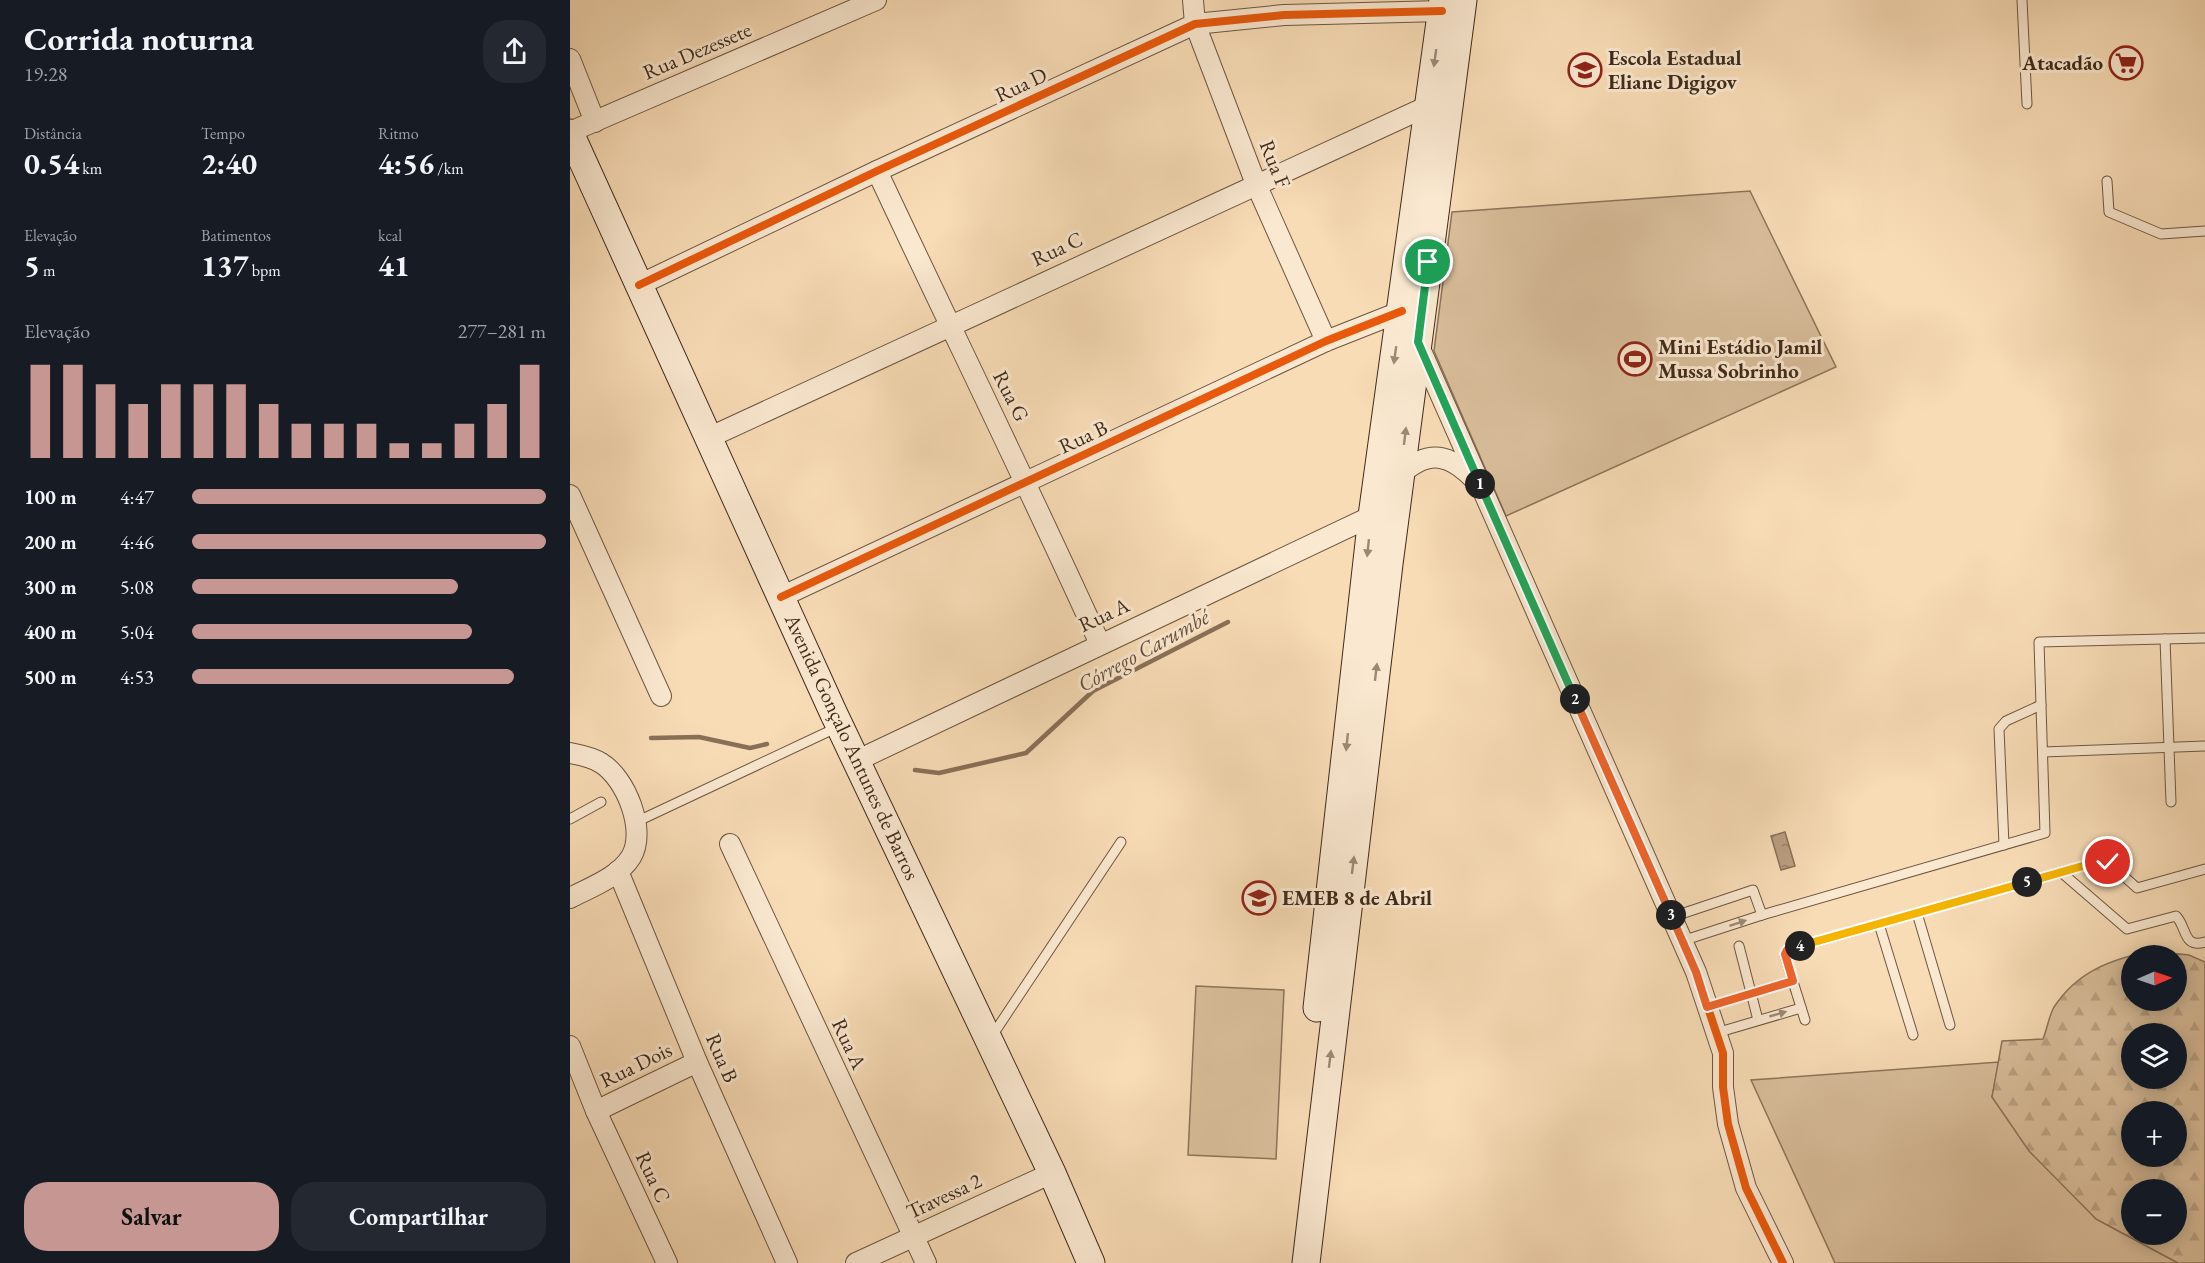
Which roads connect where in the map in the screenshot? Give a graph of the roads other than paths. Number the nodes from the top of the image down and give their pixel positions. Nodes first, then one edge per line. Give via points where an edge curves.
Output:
1 (876, 0) edge
2 (1193, 0) edge
3 (2022, 0) edge
4 (1449, 4) edge
5 (1195, 24) junction
6 (570, 59) edge
7 (2027, 104) dead end
8 (1428, 106) junction
9 (595, 122) junction
10 (570, 133) edge
11 (877, 171) junction
12 (2107, 181) dead end
13 (1256, 184) junction
14 (2205, 231) edge
15 (639, 285) junction
16 (1402, 310) junction
17 (949, 325) junction
18 (1326, 341) junction
19 (1418, 342) junction
20 (708, 438) junction
21 (1400, 475) junction
22 (1028, 483) junction
23 (1482, 488) junction
24 (570, 495) edge
25 (1372, 516) junction
26 (782, 597) junction
27 (2205, 638) edge
28 (2165, 639) junction
29 (1100, 644) junction
30 (661, 696) dead end
31 (2041, 705) junction
32 (840, 726) junction
33 (2205, 746) edge
34 (2169, 747) junction
35 (2043, 752) junction
36 (570, 753) edge
37 (858, 760) junction
38 (601, 802) dead end
39 (2171, 802) dead end
40 (570, 819) edge
41 (636, 822) junction
42 (1121, 842) dead end
43 (730, 844) dead end
44 (2004, 845) junction
45 (2205, 868) edge
46 (618, 871) junction
47 (2061, 872) junction
48 (570, 898) edge
49 (1917, 914) junction
50 (1762, 915) junction
51 (1672, 917) junction
52 (1879, 924) junction
53 (1682, 941) junction
54 (2205, 942) edge
55 (1739, 946) dead end
56 (1793, 981) junction
57 (1751, 994) junction
58 (1707, 1007) junction
59 (1801, 1008) junction
60 (1758, 1020) junction
61 (1805, 1020) dead end
62 (1950, 1024) dead end
63 (1716, 1033) junction
64 (1913, 1035) dead end
65 (989, 1040) junction
66 (570, 1046) edge
67 (697, 1062) junction
68 (596, 1111) junction
69 (1052, 1173) junction
70 (913, 1237) junction
71 (667, 1263) edge
72 (787, 1263) edge
73 (856, 1263) edge
74 (926, 1263) edge
75 (1091, 1263) edge
76 (1289, 1263) edge
77 (1306, 1263) edge
78 (1783, 1263) edge

1 - 9 street, Rua Dezessete
2 - 5 street, Rua F
3 - 7 lane
4 - 5 street, Rua D
4 -> 8 main road
4 - 19 main road
5 - 11 street, Rua D
5 - 13 street, Rua F
6 - 9 street
8 - 13 street, Rua C
8 - 16 main road
9 - 10 street, Rua Dezessete
10 - 15 main road, Avenida Gonçalo Antunes de Barros
11 - 15 street, Rua D
11 - 17 street, Rua G
12 - 14 lane via 2109,212 2161,234
13 - 17 street, Rua C
13 - 18 street, Rua F
15 - 20 main road, Avenida Gonçalo Antunes de Barros
16 - 18 street, Rua B
16 -> 25 main road
17 - 20 street, Rua C
17 - 22 street, Rua G
18 - 22 street, Rua B
21 -> 19 main road
19 - 23 street
20 - 26 main road, Avenida Gonçalo Antunes de Barros
21 - 23 street via 1422,458 1438,457 1464,469
77 -> 21 main road
22 - 26 street, Rua B
22 - 29 street, Rua G
23 - 51 street
24 - 30 street
25 - 29 street, Rua A
25 -> 76 main road
26 - 32 main road, Avenida Gonçalo Antunes de Barros
27 - 28 lane
28 - 31 lane via 2039,642
28 - 34 lane
29 - 37 street, Rua A
31 - 35 lane
31 - 44 lane via 2006,721 1999,729
32 - 37 main road, Avenida Gonçalo Antunes de Barros
32 - 41 lane
33 - 34 lane
34 - 35 lane
34 - 39 lane
35 - 44 lane via 2045,833
36 - 41 street via 601,762 612,771
37 - 65 main road, Avenida Gonçalo Antunes de Barros
38 - 40 lane
41 - 46 street via 636,846
42 - 65 lane
43 - 70 street, Rua A
44 - 50 lane
45 - 47 lane via 2137,888 2106,861
46 - 48 street
46 - 67 street, Rua B
47 - 49 lane
47 - 54 lane via 2127,929 2176,916 2191,942
49 - 52 lane
49 - 62 lane
50 - 51 lane via 1754,890
53 -> 50 lane
51 - 53 street
52 - 56 lane via 1787,950 1785,957
52 - 64 lane
53 - 58 street
55 - 57 lane
56 - 57 lane
56 - 59 lane
57 - 58 lane
57 - 60 lane
58 - 63 street
60 -> 59 lane
59 - 61 lane
60 - 63 lane
63 - 78 street via 1723,1053 1728,1124 1743,1177
65 - 69 main road, Avenida Gonçalo Antunes de Barros
66 - 68 street, Rua C
67 - 68 street, Rua Dois
67 - 72 street, Rua B
68 - 71 street, Rua C
69 - 70 street, Travessa 2
69 - 75 main road, Avenida Gonçalo Antunes de Barros
70 - 73 street, Travessa 2
70 - 74 street, Rua A

